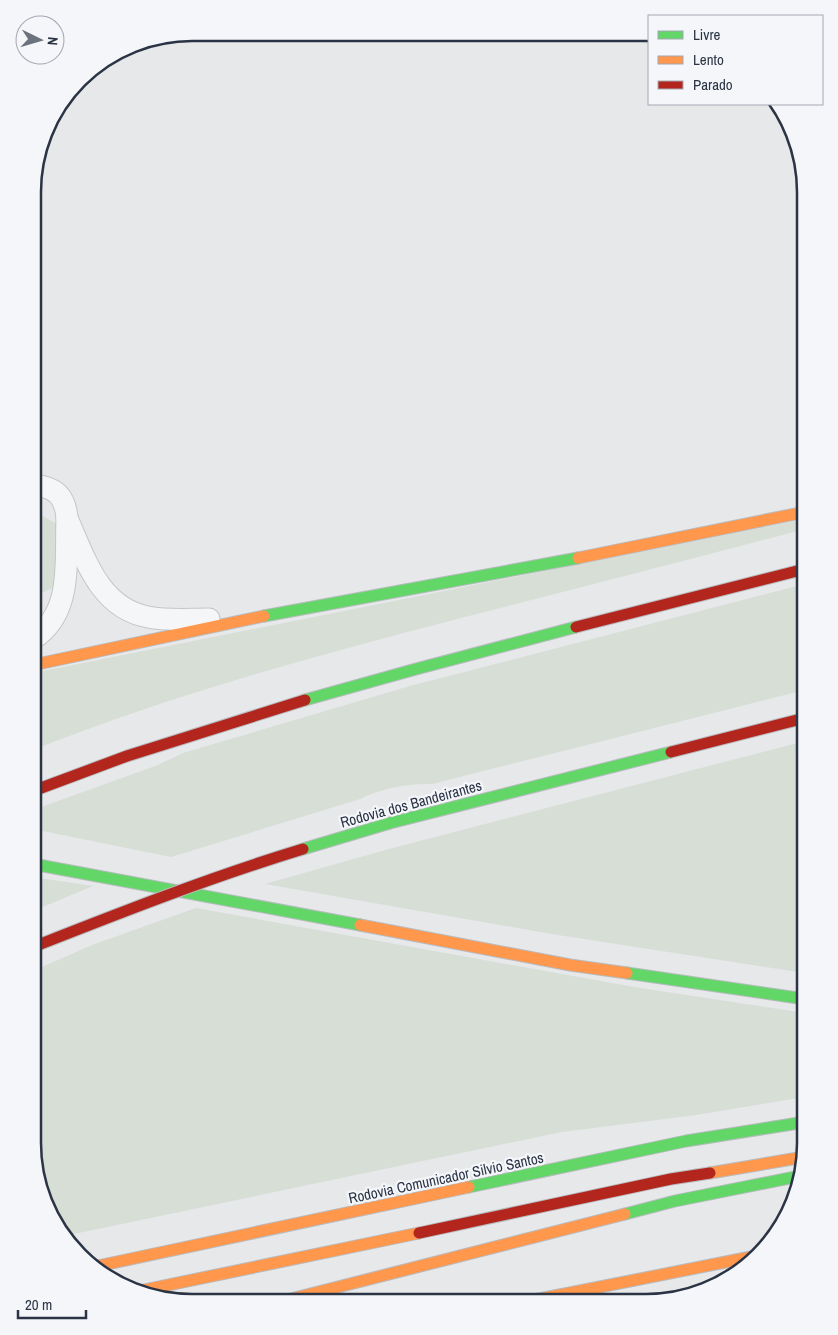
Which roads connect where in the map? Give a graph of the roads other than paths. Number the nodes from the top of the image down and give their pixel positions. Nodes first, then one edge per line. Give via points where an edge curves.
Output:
1 (41, 486) edge
2 (797, 514) edge
3 (67, 518) junction
4 (797, 571) edge
5 (244, 619) junction
6 (41, 633) edge
7 (41, 663) edge
8 (796, 720) edge
9 (41, 788) edge
10 (41, 866) edge
11 (41, 944) edge
12 (796, 998) edge
13 (796, 1123) edge
14 (795, 1158) edge
15 (793, 1177) edge
16 (743, 1258) edge
17 (104, 1266) edge
18 (152, 1288) edge
19 (314, 1294) edge
20 (564, 1294) edge

1 - 3 street via 61,496
2 - 5 highway
3 - 5 street via 95,580 119,606 149,617
3 - 6 street via 62,602 57,615
4 - 9 highway via 259,712
5 - 7 highway
8 - 11 highway, Rodovia dos Bandeirantes, bridge via 390,823 251,865
10 - 12 highway via 570,966
13 - 17 highway, Rodovia Comunicador Silvio Santos via 686,1141
14 - 18 highway via 671,1179
15 - 19 highway via 675,1201
16 - 20 highway

